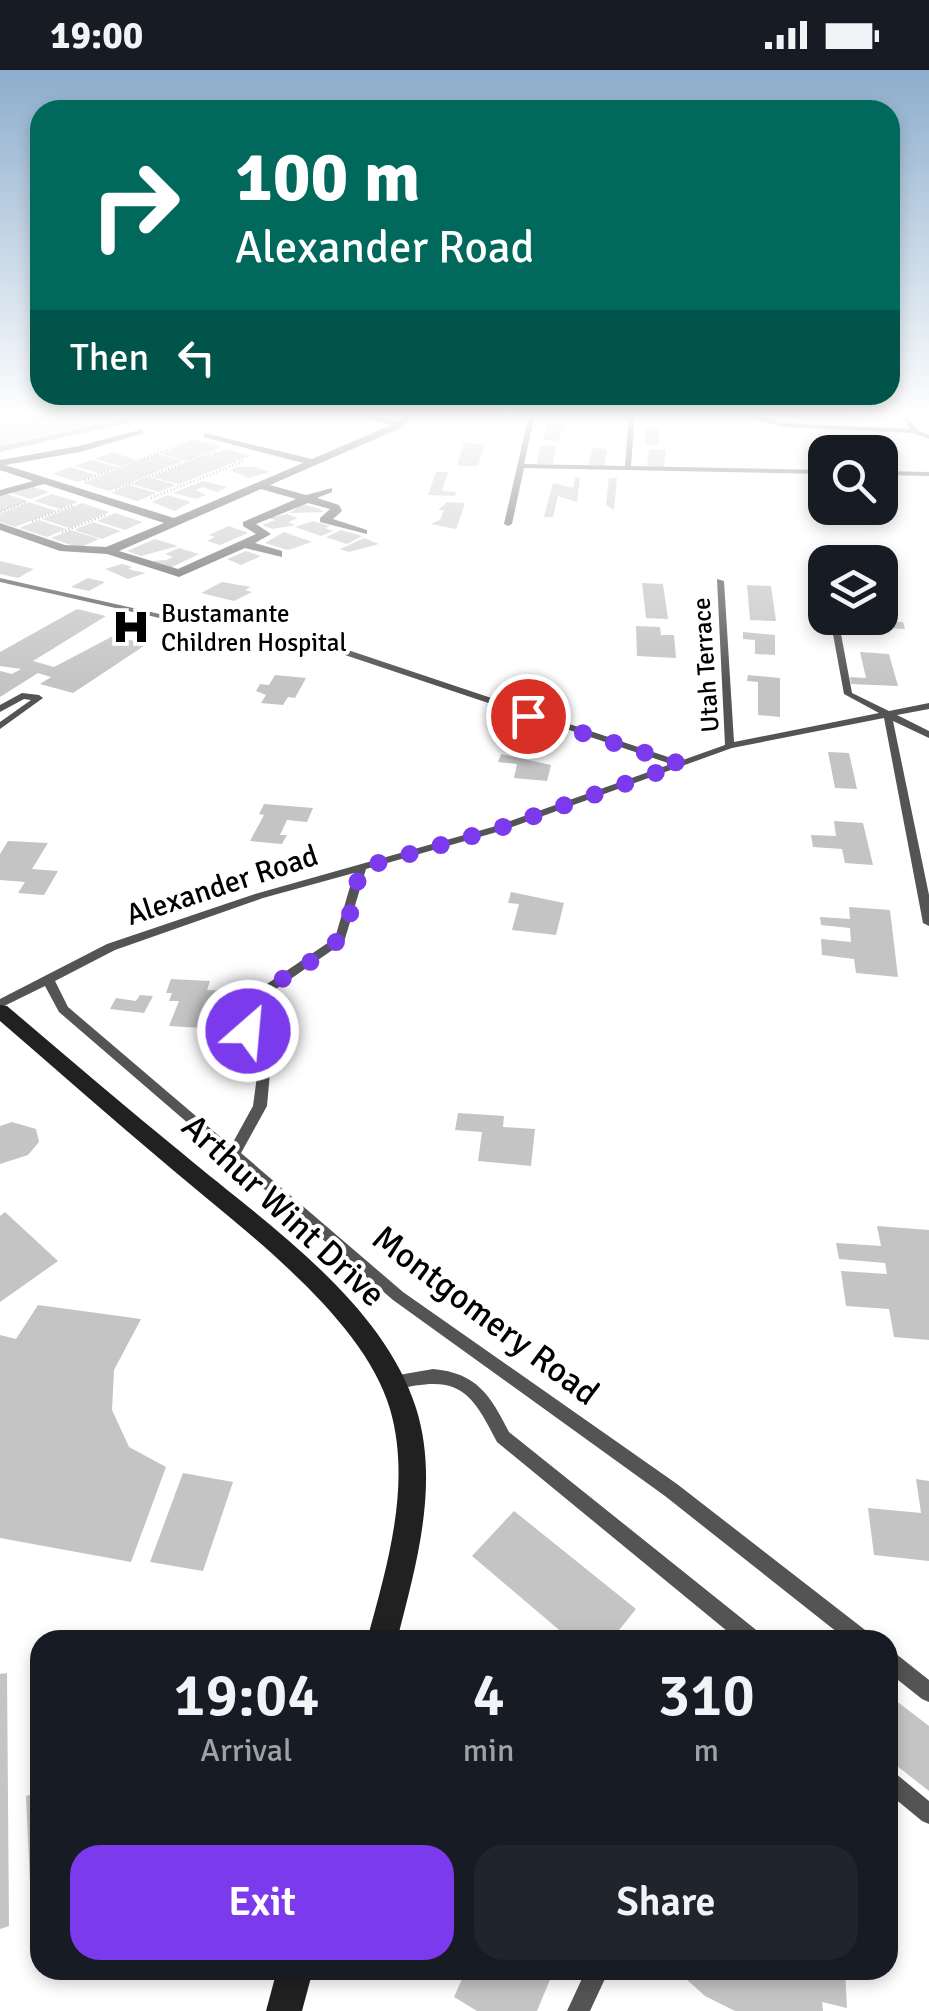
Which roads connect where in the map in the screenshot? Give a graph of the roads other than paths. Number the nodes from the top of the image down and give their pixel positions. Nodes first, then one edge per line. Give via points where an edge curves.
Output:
1 (121, 505) edge
2 (211, 505) edge
3 (293, 505) edge
4 (323, 505) edge
5 (513, 505) edge
6 (171, 521) junction
7 (508, 524) dead end
8 (5, 528) edge
9 (363, 532) dead end
10 (246, 544) junction
11 (108, 551) junction
12 (278, 554) dead end
13 (0, 580) edge
14 (720, 581) dead end
15 (195, 624) dead end
16 (837, 635) edge
17 (330, 647) dead end
18 (929, 706) edge
19 (0, 709) edge
20 (888, 718) junction
21 (0, 726) edge
22 (929, 735) edge
23 (730, 746) junction
24 (681, 764) junction
25 (361, 868) junction
26 (929, 923) edge
27 (48, 980) junction
28 (0, 1008) edge
29 (233, 1155) junction
30 (393, 1382) junction
31 (385, 1630) edge
32 (741, 1630) edge
33 (849, 1630) edge
34 (898, 1668) edge
35 (929, 1692) edge
36 (898, 1788) edge
37 (929, 1814) edge
38 (292, 1980) edge
39 (593, 1980) edge
40 (284, 2011) edge
41 (578, 2011) edge

1 - 6 street
2 - 6 street
3 - 10 street via 247,524 265,533
4 - 9 street via 337,509 325,520
5 - 7 lane
6 - 11 street
8 - 11 street via 79,551
10 - 11 street via 176,574
10 - 12 street
13 - 15 lane
14 - 23 lane, Utah Terrace
16 - 20 lane via 848,694
17 - 24 lane
18 - 20 lane, Alexander Road
19 - 21 lane via 22,696 40,698
20 - 22 lane
20 - 23 lane, Alexander Road
20 - 26 lane
23 - 24 lane, Alexander Road
24 - 25 lane, Alexander Road
25 - 27 lane, Alexander Road via 111,947
25 - 29 lane via 340,940 262,993 252,1007 248,1031 265,1061 260,1106
27 - 28 lane, Alexander Road
27 - 29 lane, Montgomery Road via 63,1010
28 - 30 main road, Arthur Wint Drive via 263,1234 337,1306
29 - 33 lane, Montgomery Road via 398,1296 671,1490
30 - 31 main road, Arthur Wint Drive via 414,1487 412,1525
30 - 32 lane via 429,1373 468,1385 489,1406 503,1437
34 - 35 lane
36 - 37 lane
38 - 40 main road
39 - 41 lane

